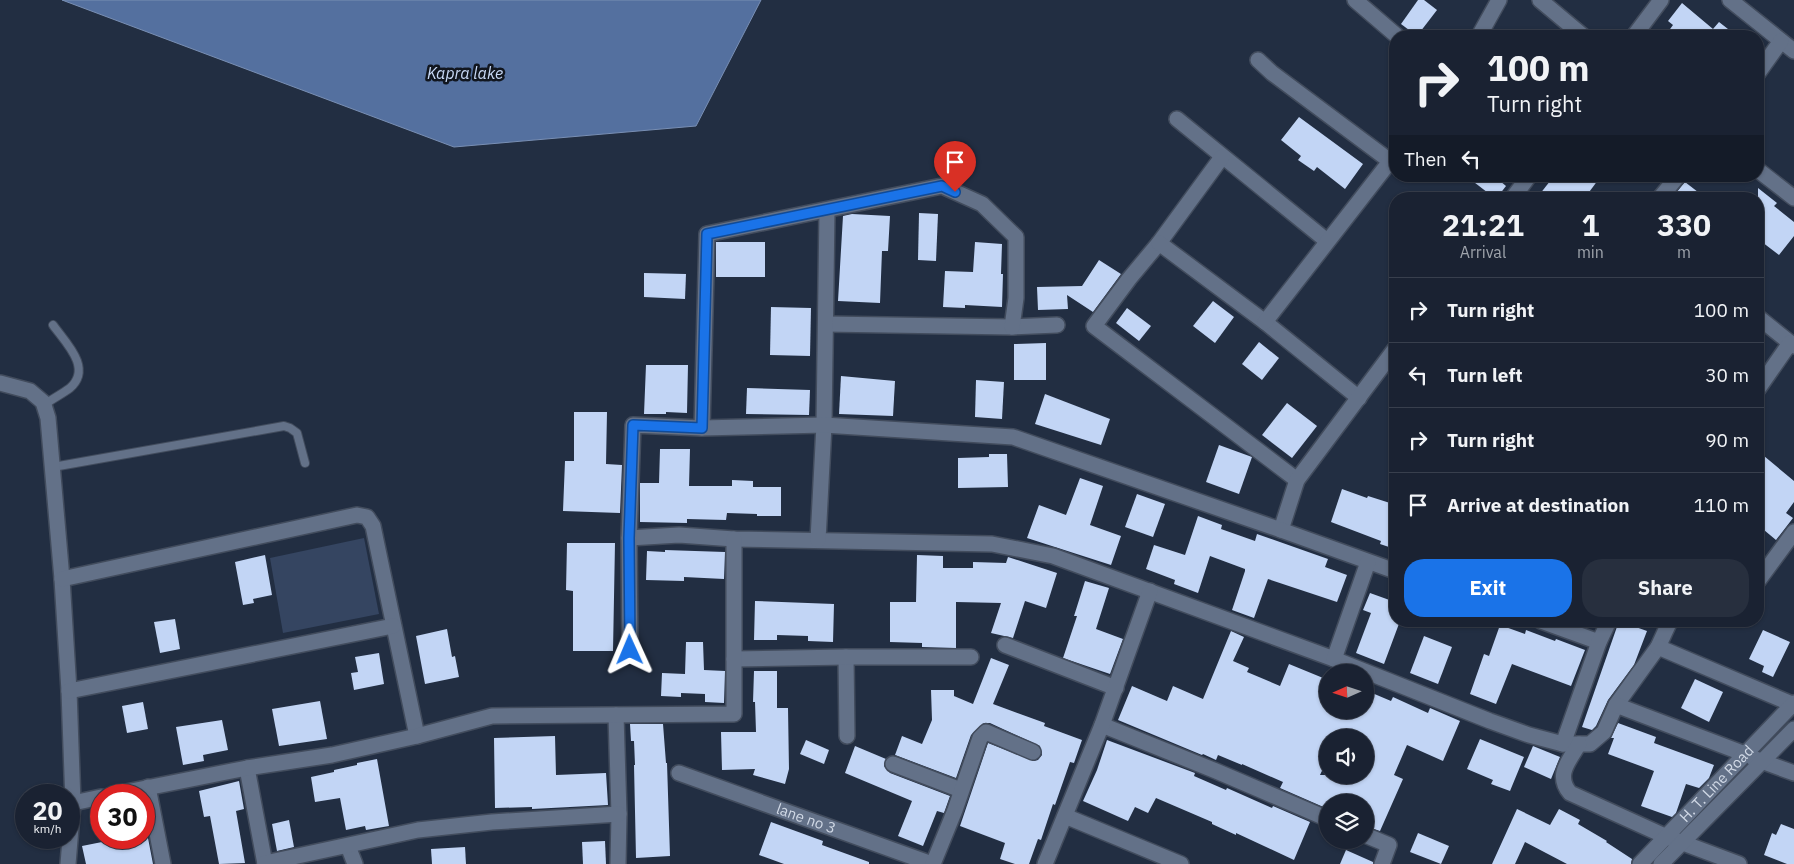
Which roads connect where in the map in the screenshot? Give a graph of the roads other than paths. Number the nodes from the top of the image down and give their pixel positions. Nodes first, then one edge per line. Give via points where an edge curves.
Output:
1 (1355, 0) edge
2 (1500, 0) edge
3 (1540, 0) edge
4 (1661, 0) edge
5 (1730, 0) edge
6 (1391, 30) edge
7 (1482, 30) edge
8 (1576, 30) edge
9 (1638, 30) edge
10 (1781, 41) junction
11 (1794, 51) edge
12 (1258, 60) dead end
13 (1764, 65) edge
14 (1177, 119) dead end
15 (1389, 155) edge
16 (1222, 157) junction
17 (1389, 163) edge
18 (1764, 175) edge
19 (1673, 182) edge
20 (1665, 192) edge
21 (1794, 198) edge
22 (827, 210) junction
23 (1327, 240) junction
24 (1159, 243) junction
25 (1265, 322) junction
26 (1764, 322) edge
27 (826, 324) junction
28 (53, 325) dead end
29 (1057, 326) dead end
30 (1012, 327) junction
31 (1792, 345) edge
32 (1389, 357) edge
33 (1764, 381) edge
34 (0, 384) edge
35 (1359, 398) junction
36 (44, 405) junction
37 (824, 425) junction
38 (702, 428) junction
39 (305, 463) dead end
40 (52, 467) junction
41 (1297, 480) junction
42 (1281, 530) junction
43 (1794, 532) edge
44 (629, 538) junction
45 (734, 539) junction
46 (818, 540) junction
47 (1368, 562) junction
48 (1389, 569) edge
49 (1764, 572) edge
50 (62, 579) junction
51 (1150, 591) junction
52 (393, 626) junction
53 (1558, 627) edge
54 (1606, 627) edge
55 (1667, 627) edge
56 (1599, 642) junction
57 (1005, 645) dead end
58 (1658, 646) junction
59 (630, 650) dead end
60 (846, 657) junction
61 (971, 657) dead end
62 (1334, 658) junction
63 (734, 659) junction
64 (1116, 688) junction
65 (69, 691) junction
66 (1793, 703) edge
67 (1616, 705) junction
68 (616, 715) junction
69 (1102, 725) junction
70 (1794, 729) edge
71 (417, 736) junction
72 (847, 736) dead end
73 (1563, 744) junction
74 (1580, 744) junction
75 (1033, 752) dead end
76 (1745, 754) junction
77 (1761, 762) junction
78 (893, 764) dead end
79 (247, 768) junction
80 (679, 773) dead end
81 (1794, 773) edge
82 (72, 784) edge
83 (155, 786) edge
84 (962, 790) junction
85 (619, 814) junction
86 (1319, 815) edge
87 (1065, 816) junction
88 (155, 823) edge
89 (1667, 837) junction
90 (1374, 839) edge
91 (1682, 842) junction
92 (348, 846) junction
93 (69, 849) edge
94 (68, 864) edge
95 (163, 864) edge
96 (265, 864) edge
97 (355, 864) edge
98 (618, 864) edge
99 (933, 864) edge
100 (1045, 864) edge
101 (1181, 864) edge
102 (1382, 864) edge
103 (1640, 864) edge
104 (1661, 864) edge
105 (1739, 864) edge

1 - 6 street
2 - 7 street
3 - 8 street
4 - 9 street
5 - 10 street
10 - 11 street
10 - 13 street
12 - 15 street
14 - 16 street
16 - 23 street
16 - 24 street
17 - 23 street
18 - 21 street
19 - 20 street
22 - 27 street
22 - 30 street via 942,186 982,204 1016,237 1016,298
22 - 38 street via 707,234
23 - 25 street
24 - 25 street
24 - 41 street via 1094,326
25 - 35 street
26 - 31 street
27 - 30 street
27 - 37 street
28 - 36 lane via 78,360 79,372 70,387
29 - 30 street
31 - 33 street
32 - 35 street
34 - 36 street via 30,391
35 - 41 street
36 - 40 street
37 - 38 street
37 - 42 street via 1013,437
37 - 46 street
38 - 44 street via 633,425
39 - 40 lane via 297,432 284,426
40 - 50 street
41 - 42 street
42 - 47 street
43 - 49 street
44 - 45 street via 679,535
44 - 59 street
45 - 46 street
45 - 63 street
46 - 51 street via 992,544 1053,556
47 - 48 street
47 - 62 street
50 - 52 street via 357,515 367,517 373,526
50 - 65 street
51 - 62 street
51 - 64 street
52 - 65 street
52 - 71 street
53 - 56 street
54 - 56 street
55 - 58 street
56 - 73 street
57 - 64 street
58 - 66 street
58 - 67 street
60 - 61 street
60 - 63 street
60 - 72 street
62 - 73 street via 1490,721
63 - 68 street via 734,714
64 - 69 street
65 - 82 street
66 - 76 street, H. T. Line Road
67 - 74 street via 1604,732 1590,744
67 - 76 street
68 - 71 street via 492,716
68 - 85 street
69 - 86 street
69 - 87 street
70 - 77 street, H. T. Line Road
71 - 79 street
73 - 74 street
74 - 89 street via 1562,776 1563,785 1570,793
75 - 84 street via 986,732 982,734
76 - 77 street
76 - 89 street, H. T. Line Road
77 - 81 street
77 - 91 street, H. T. Line Road
78 - 84 street
79 - 83 street
79 - 96 street
80 - 99 street, lane no 3
84 - 99 street
85 - 92 street via 427,829
85 - 98 street
87 - 100 street
87 - 101 street
88 - 95 street
89 - 91 street
89 - 103 street, H. T. Line Road
90 - 102 street via 1389,845
91 - 104 street, H. T. Line Road
91 - 105 street
92 - 96 street
92 - 97 street
93 - 94 street

